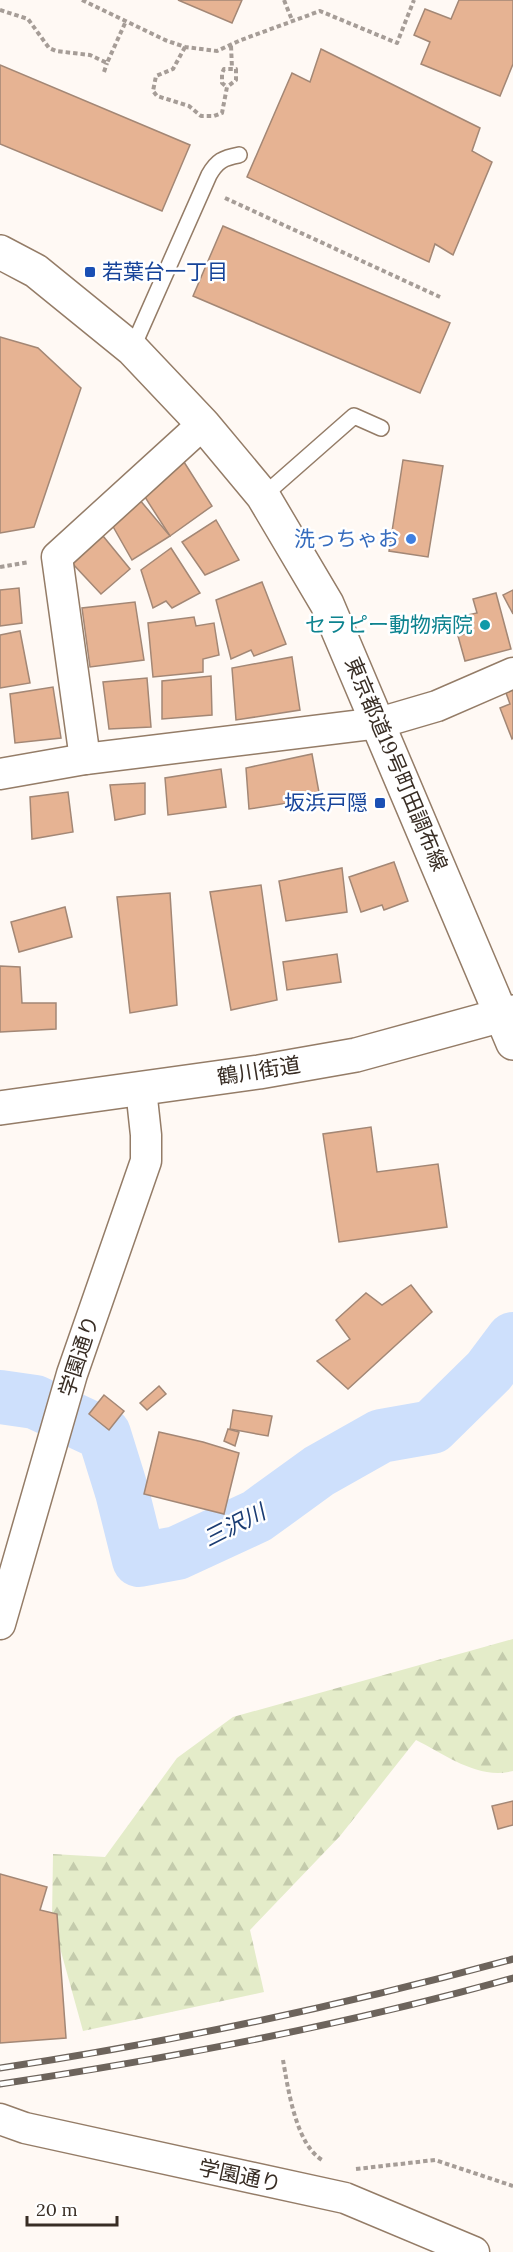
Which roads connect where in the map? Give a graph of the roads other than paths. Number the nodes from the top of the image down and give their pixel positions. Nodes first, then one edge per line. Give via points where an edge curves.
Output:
1 (239, 155) dead end
2 (0, 252) edge
3 (132, 349) junction
4 (203, 424) junction
5 (381, 428) dead end
6 (263, 496) junction
7 (513, 673) edge
8 (379, 723) junction
9 (85, 759) junction
10 (0, 774) edge
11 (510, 1023) edge
12 (141, 1089) junction
13 (0, 1108) edge
14 (0, 1624) edge
15 (0, 2119) edge
16 (474, 2252) edge

1 - 3 lane via 223,158 208,175
2 - 3 main road, 東京都道19号町田調布線 via 36,271
3 - 4 main road, 東京都道19号町田調布線
4 - 6 main road, 東京都道19号町田調布線
4 - 9 street via 57,557
5 - 6 lane via 354,416
6 - 8 main road, 東京都道19号町田調布線 via 327,604
7 - 8 street via 437,706
8 - 9 street
8 - 11 main road, 東京都道19号町田調布線
9 - 10 street
11 - 12 main road, 鶴川街道 via 356,1055
12 - 13 main road, 鶴川街道
12 - 14 street, 学園通り via 146,1161 72,1374
15 - 16 street, 学園通り via 25,2128 345,2198

